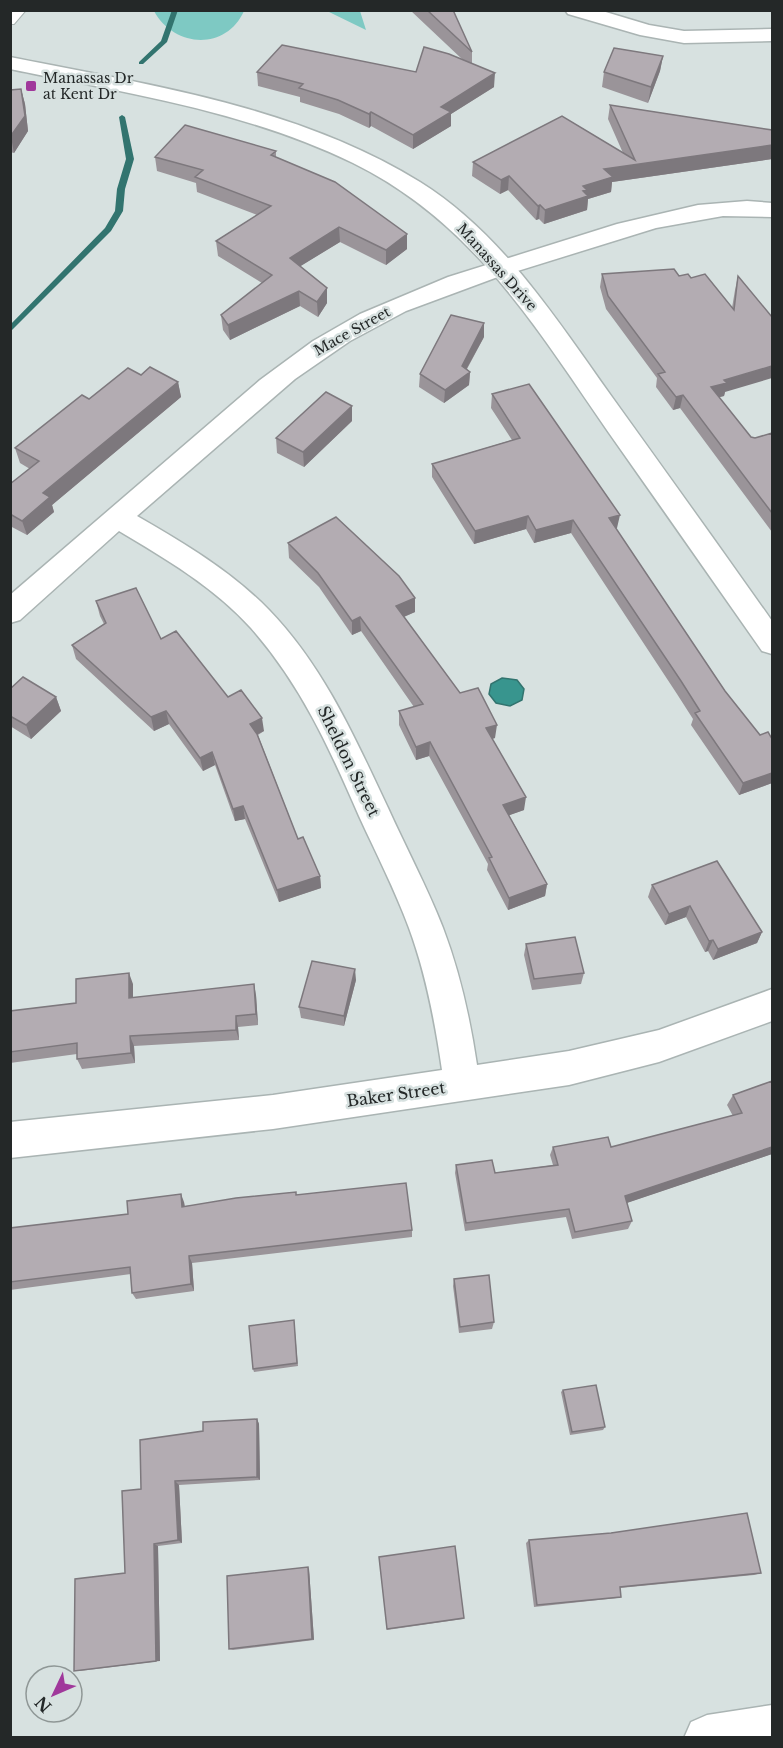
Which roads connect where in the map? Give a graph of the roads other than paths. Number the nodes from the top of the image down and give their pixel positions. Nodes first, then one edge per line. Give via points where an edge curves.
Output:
1 (20, 10) edge
2 (575, 10) edge
3 (10, 21) edge
4 (761, 30) edge
5 (10, 63) edge
6 (772, 210) edge
7 (502, 268) junction
8 (117, 517) junction
9 (10, 612) edge
10 (772, 644) edge
11 (772, 1005) edge
12 (462, 1085) junction
13 (10, 1140) edge
14 (772, 1728) edge
15 (707, 1737) edge

1 - 3 lane
2 - 4 street via 637,29 684,37
5 - 7 street, Manassas Drive via 205,105 317,140 394,177 428,199 460,224
6 - 7 street, Mace Street via 707,211 628,229
7 - 8 street, Mace Street via 387,310 316,351 275,381
7 - 10 street, Manassas Drive via 541,316
8 - 9 street, Mace Street
8 - 12 street, Sheldon Street via 184,556 236,595 304,674 334,725 426,928 451,1010
11 - 12 street, Baker Street via 659,1046 569,1068
12 - 13 street, Baker Street via 273,1112
14 - 15 street

